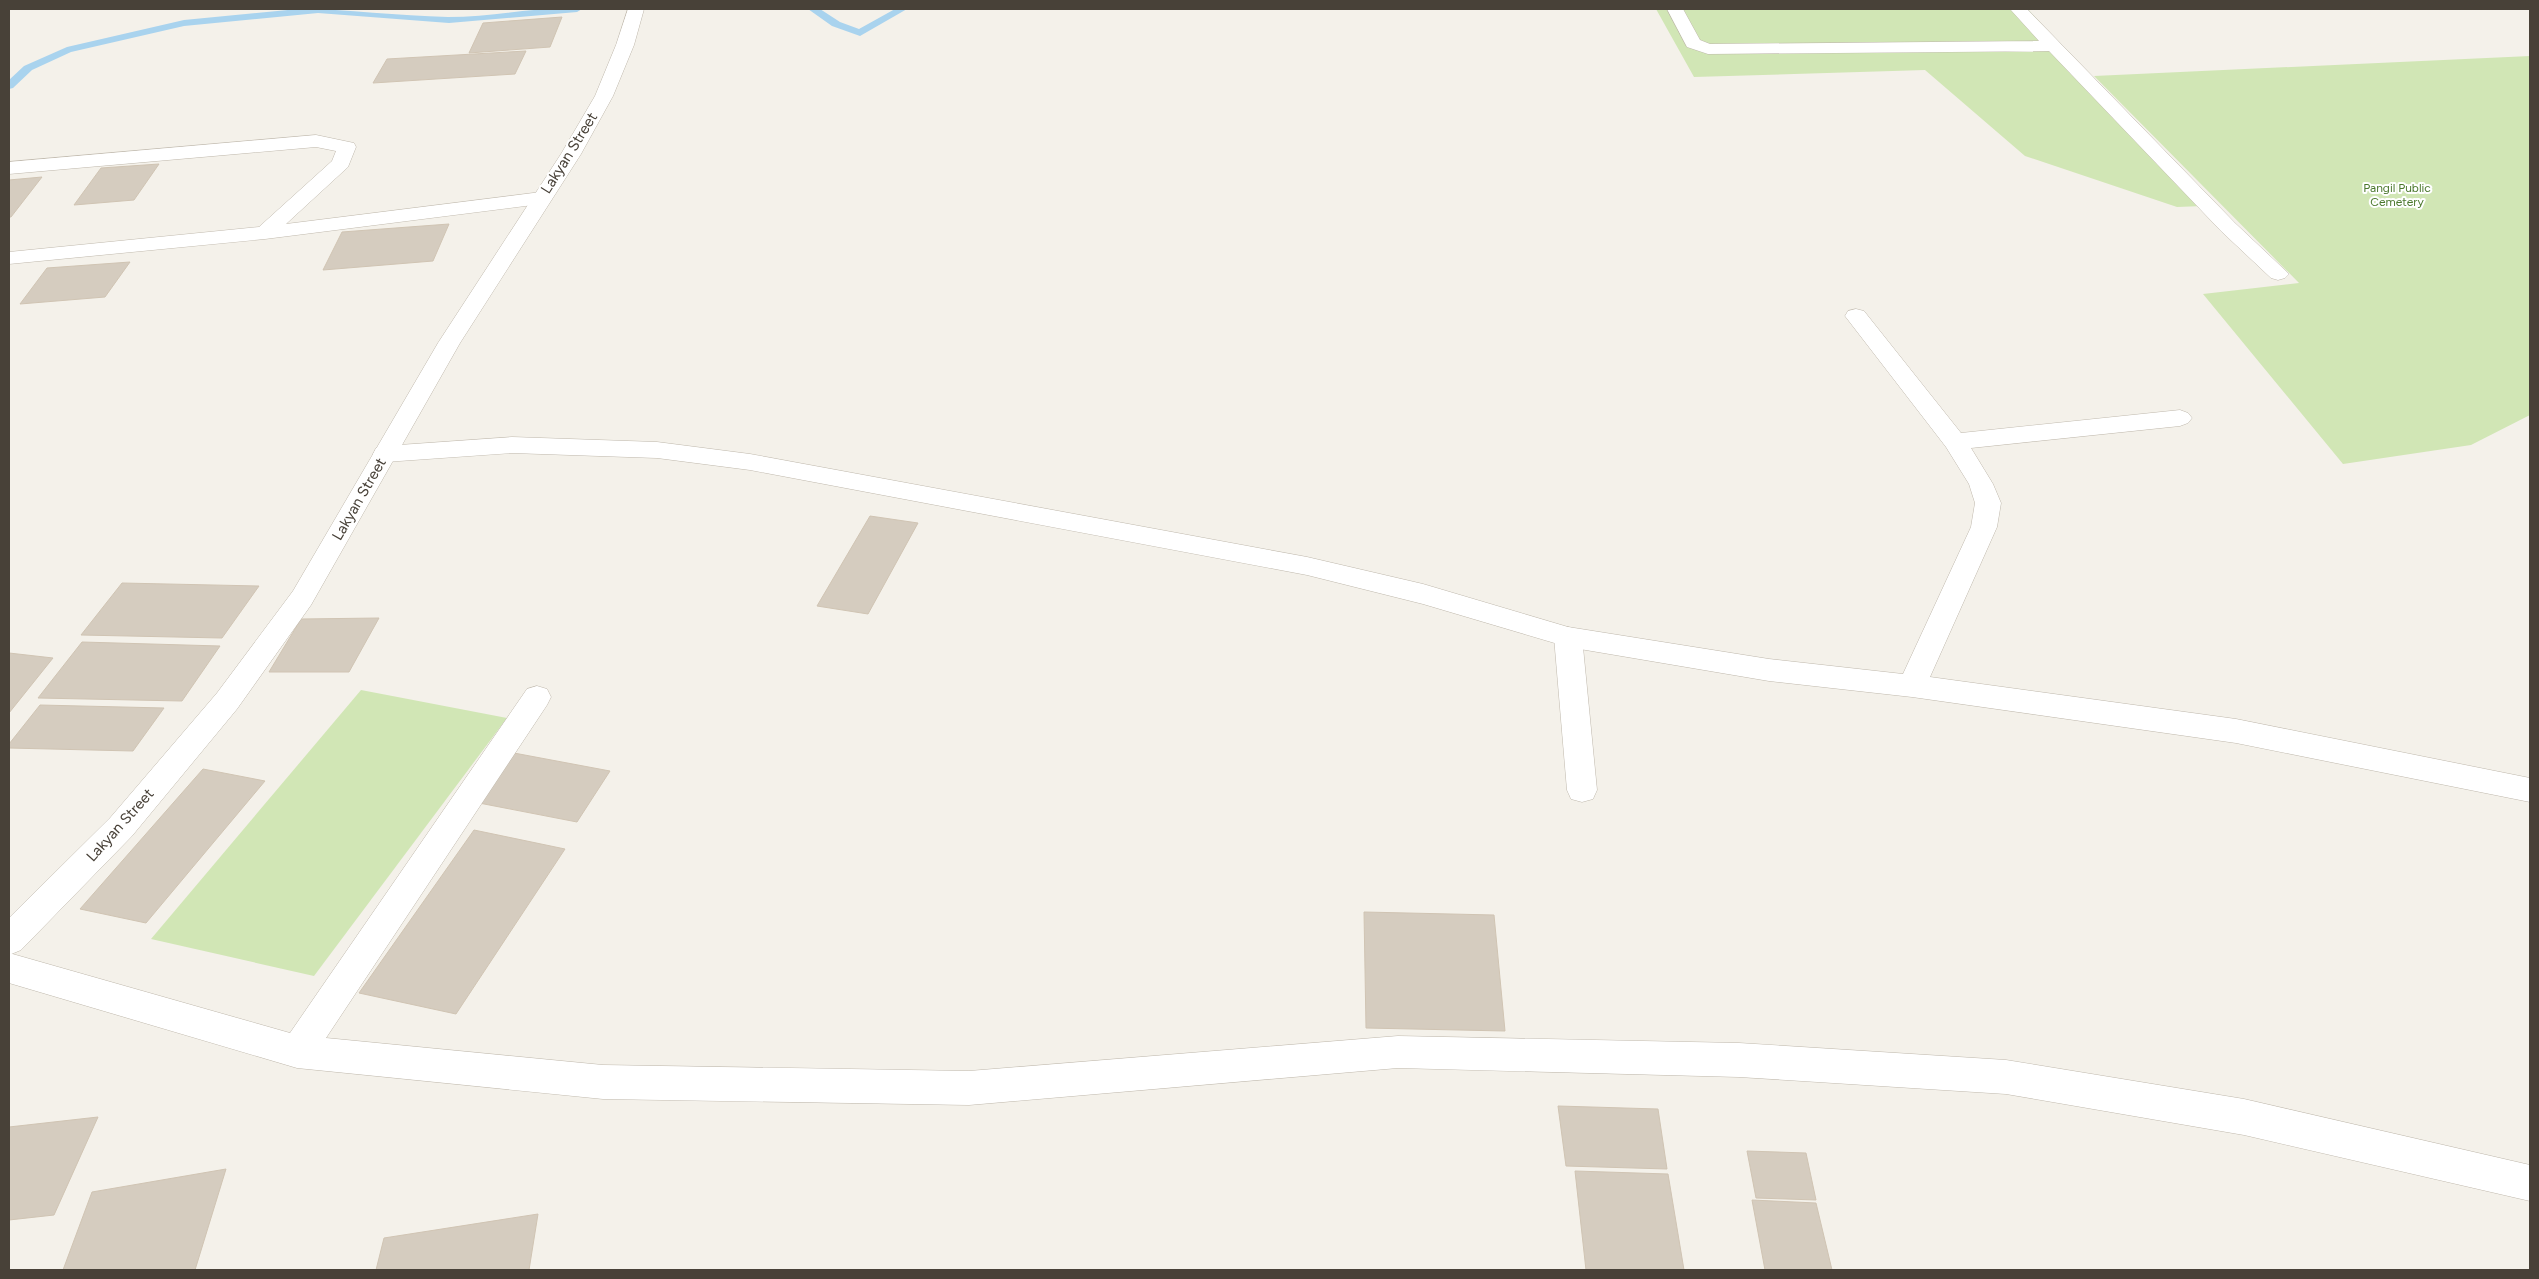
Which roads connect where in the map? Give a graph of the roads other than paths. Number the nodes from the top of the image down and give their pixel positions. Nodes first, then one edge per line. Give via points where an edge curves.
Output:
1 (636, 9) edge
2 (1675, 9) edge
3 (2018, 9) edge
4 (2052, 46) junction
5 (9, 168) edge
6 (541, 198) junction
7 (266, 233) junction
8 (9, 258) edge
9 (2278, 274) dead end
10 (1856, 316) dead end
11 (2180, 418) dead end
12 (1955, 442) junction
13 (385, 454) junction
14 (1568, 637) junction
15 (1912, 686) junction
16 (537, 697) dead end
17 (1582, 790) dead end
18 (2530, 790) edge
19 (9, 940) edge
20 (9, 968) edge
21 (296, 1052) junction
22 (2530, 1183) edge

1 - 6 street, Lakyan Street via 604,96
2 - 4 street via 1693,43 1708,49
3 - 4 street
4 - 9 street
5 - 7 street via 316,141 347,147 341,163
6 - 7 street
6 - 13 street, Lakyan Street via 449,343
7 - 8 street
10 - 12 street
11 - 12 street
12 - 15 street via 1981,484 1988,503 1984,527
13 - 14 street via 512,445 657,450 750,462 1307,566 1422,594
13 - 19 street, Lakyan Street via 302,598 227,701 121,827
14 - 15 street via 1769,670
14 - 17 street
15 - 18 street via 2236,731
16 - 21 street
20 - 21 street
21 - 22 street via 603,1082 969,1088 1398,1052 1739,1060 2006,1078 2244,1117

